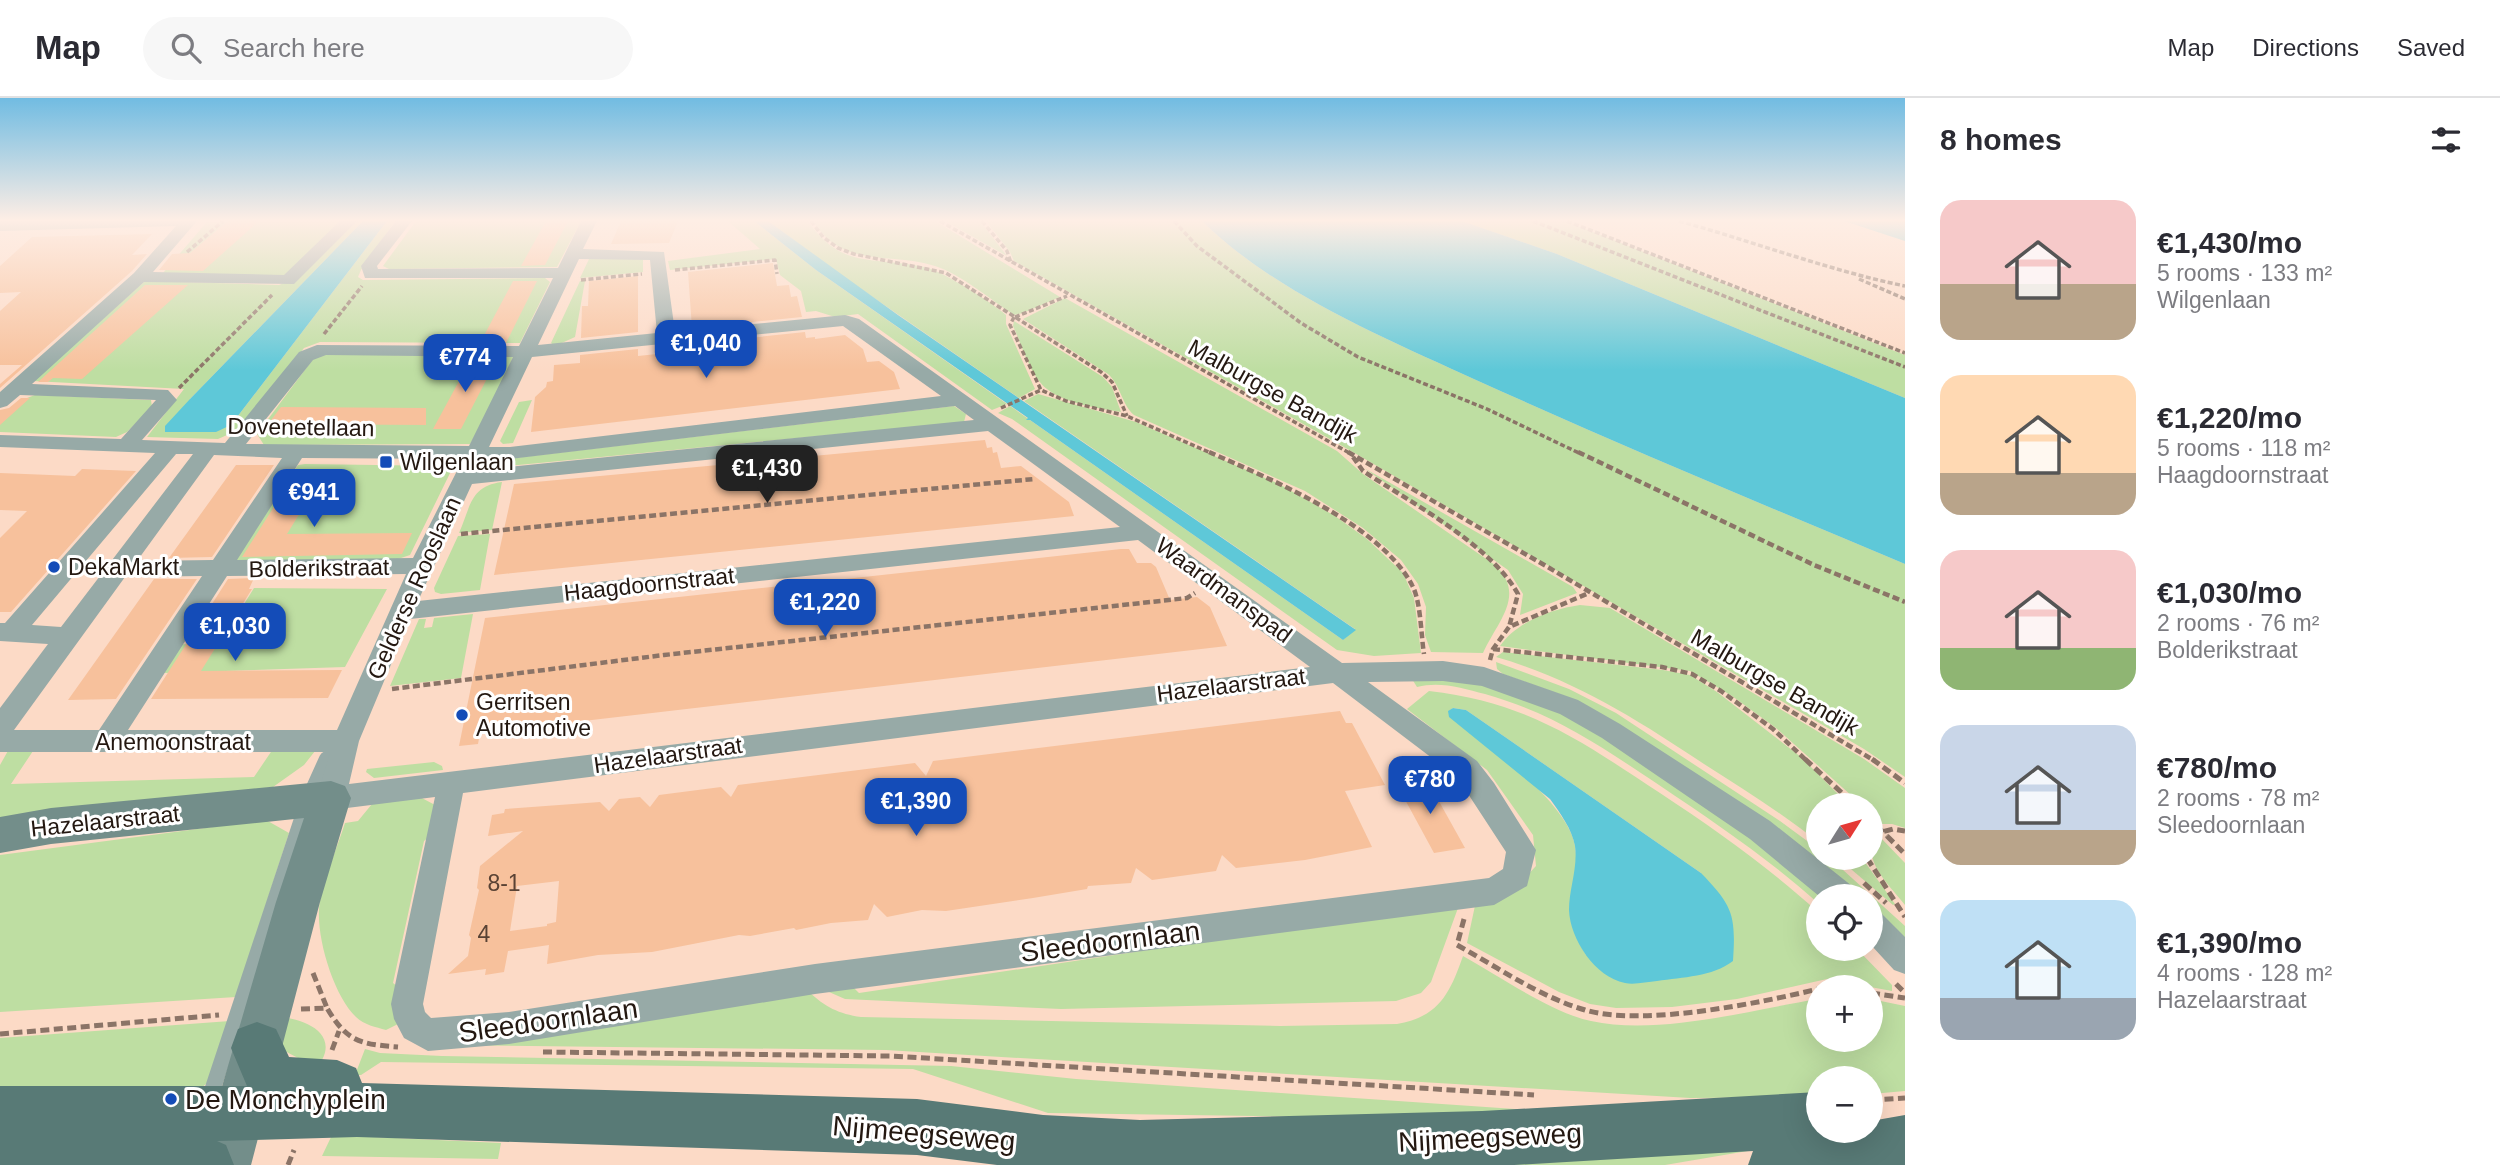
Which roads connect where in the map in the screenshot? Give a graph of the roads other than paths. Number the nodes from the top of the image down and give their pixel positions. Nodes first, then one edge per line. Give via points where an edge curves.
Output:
1 (145, 271) edge
2 (298, 271) edge
3 (370, 271) edge
4 (573, 271) edge
5 (661, 271) edge
6 (140, 277) junction
7 (572, 277) junction
8 (667, 340) junction
9 (527, 352) junction
10 (16, 389) junction
11 (958, 400) junction
12 (0, 402) edge
13 (997, 417) junction
14 (0, 441) edge
15 (126, 446) junction
16 (171, 447) junction
17 (219, 450) junction
18 (296, 452) junction
19 (475, 454) junction
20 (463, 478) junction
21 (1145, 532) junction
22 (421, 566) junction
23 (118, 569) junction
24 (217, 569) junction
25 (404, 611) junction
26 (6, 632) edge
27 (69, 637) junction
28 (1337, 673) junction
29 (0, 731) edge
30 (0, 741) edge
31 (340, 741) junction
32 (105, 743) junction
33 (451, 785) junction
34 (319, 799) junction
35 (0, 835) edge
36 (1845, 884) edge
37 (1883, 936) edge
38 (1905, 959) edge
39 (255, 1024) junction
40 (0, 1113) edge
41 (697, 1120) junction
42 (1806, 1121) edge
43 (1883, 1126) edge
44 (1905, 1128) edge
45 (1043, 1143) junction
46 (1905, 1143) edge
47 (205, 1145) edge
48 (0, 1157) edge
49 (985, 1165) edge
50 (1776, 1165) edge

1 - 6 street
2 - 6 street via 288,280
3 - 7 street
4 - 7 street, Gelderse Rooslaan
5 - 8 street
6 - 10 street
7 - 9 street, Gelderse Rooslaan
8 - 9 street
8 - 11 street, Waardmanspad via 845,320
9 - 17 street via 315,353
9 - 19 street, Gelderse Rooslaan
10 - 12 street
10 - 15 street via 161,394 167,400
11 - 13 street, Waardmanspad
11 - 19 street
13 - 20 street
13 - 21 street, Waardmanspad
14 - 15 street, Dovenetellaan
15 - 16 street, Dovenetellaan
16 - 17 street, Dovenetellaan
16 - 26 street
17 - 18 street, Dovenetellaan
17 - 23 street
18 - 19 street, Dovenetellaan
18 - 24 street, Bolderikstraat
19 - 20 street, Gelderse Rooslaan
20 - 22 street, Gelderse Rooslaan
21 - 25 street, Haagdoornstraat
21 - 28 street, Waardmanspad
22 - 24 street, Bolderikstraat
22 - 25 street, Gelderse Rooslaan
23 - 24 street, Bolderikstraat
23 - 27 street
24 - 32 street, Bolderikstraat
25 - 31 street, Gelderse Rooslaan
26 - 27 street
27 - 29 street
28 - 33 street, Hazelaarstraat
28 - 33 street, Sleedoornlaan via 1467,769 1521,850 1516,877 1494,891 815,979 414,1039 407,1004
28 - 36 street via 1443,671 1484,677 1550,699 1611,731
30 - 32 street, Anemoonstraat
31 - 32 street, Anemoonstraat
31 - 34 street, Gelderse Rooslaan
33 - 34 street, Hazelaarstraat
34 - 35 street, Hazelaarstraat
34 - 39 street, Gelderse Rooslaan via 298,902
37 - 38 street
39 - 41 main road via 270,1077 285,1084 671,1101
39 - 47 street, Gelderse Rooslaan
40 - 47 main road
41 - 45 main road, Nijmeegseweg via 917,1127
41 - 47 main road, Nijmeegseweg via 357,1110
42 - 45 main road, Nijmeegseweg via 1482,1139 1140,1148
43 - 44 main road
45 - 49 main road
46 - 50 main road
47 - 48 main road

